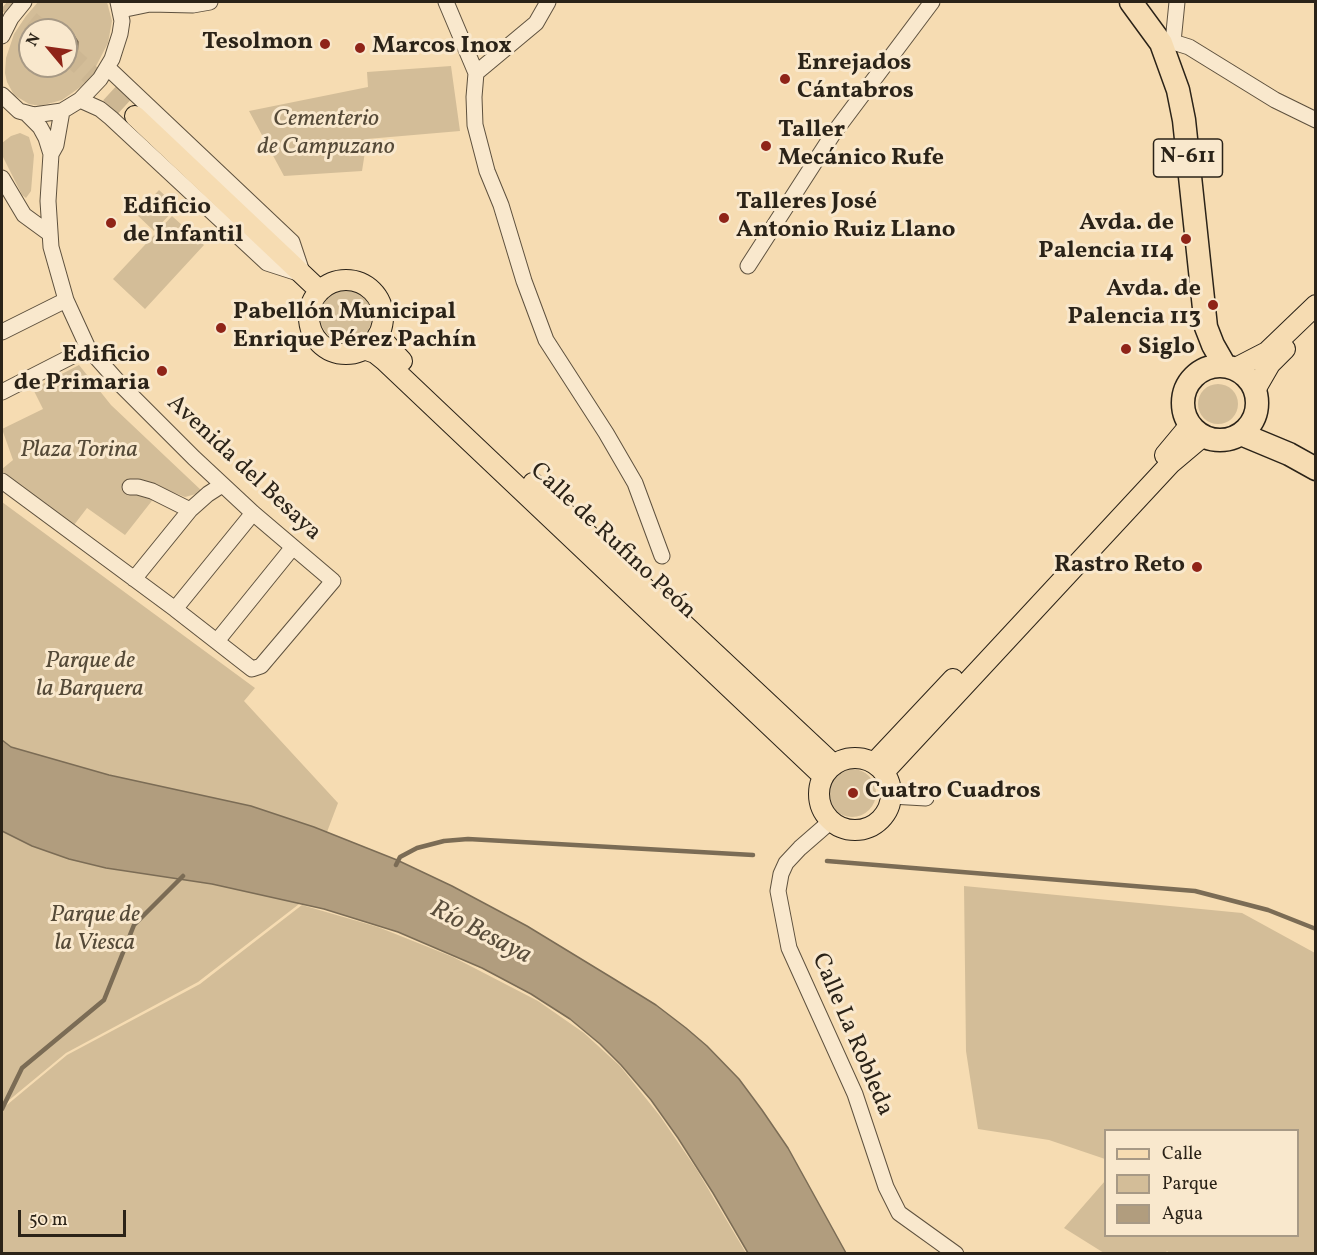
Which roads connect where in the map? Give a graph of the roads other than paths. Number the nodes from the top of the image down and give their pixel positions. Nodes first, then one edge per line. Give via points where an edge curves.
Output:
1 (24, 2) edge
2 (210, 2) edge
3 (446, 2) edge
4 (548, 2) edge
5 (932, 2) edge
6 (1131, 2) edge
7 (1177, 2) edge
8 (120, 6) edge
9 (2, 36) edge
10 (1167, 43) junction
11 (108, 68) junction
12 (476, 73) junction
13 (2, 96) edge
14 (80, 100) junction
15 (62, 111) junction
16 (26, 113) junction
17 (135, 116) tunnel mouth
18 (1316, 120) edge
19 (51, 154) junction
20 (2, 178) edge
21 (50, 234) junction
22 (748, 266) dead end
23 (303, 275) junction
24 (320, 291) junction
25 (66, 300) junction
26 (1316, 305) edge
27 (1316, 319) edge
28 (1206, 327) junction
29 (2, 332) edge
30 (371, 342) junction
31 (88, 348) junction
32 (1229, 368) junction
33 (1201, 372) junction
34 (1255, 390) junction
35 (2, 392) edge
36 (1248, 425) junction
37 (1197, 430) junction
38 (1316, 469) edge
39 (2, 481) edge
40 (222, 485) junction
41 (130, 487) dead end
42 (190, 510) junction
43 (253, 513) junction
44 (293, 547) junction
45 (662, 556) dead end
46 (134, 579) junction
47 (175, 609) junction
48 (217, 641) junction
49 (879, 767) junction
50 (828, 770) junction
51 (891, 796) junction
52 (926, 798) dead end
53 (831, 821) junction
54 (956, 1254) edge

1 - 9 street
2 - 8 street
3 - 12 street
4 - 12 street via 536,23
5 - 22 street via 833,134
6 - 10 highway, N-611
7 - 10 street
8 - 11 street via 120,34
10 - 18 street via 1189,47 1275,100
10 - 28 highway, N-611 via 1184,120
11 - 14 street
11 - 23 street via 292,242
12 - 45 street via 475,125 487,171 546,340 635,483
13 - 16 street
14 - 15 street
14 - 23 street via 111,118 267,263
15 - 16 street
15 - 19 street
16 - 19 street via 44,132
17 - 23 main road
19 - 21 street, Avenida del Besaya
20 - 21 street via 24,215
21 - 25 street, Avenida del Besaya
23 - 24 main road
24 - 30 main road via 310,310 310,325 317,339 328,349 342,353 357,352
24 - 30 main road via 334,282 350,280 366,285 377,296 383,320
25 - 29 street
25 - 31 street, Avenida del Besaya
26 - 32 main road via 1267,352
27 - 34 main road via 1270,364
28 - 32 highway, N-611
28 - 33 highway, N-611
30 - 50 main road, Calle de Rufino Peón via 375,353
31 - 35 street
31 - 40 street, Avenida del Besaya
32 - 33 highway via 1212,367
32 - 34 highway, N-611 via 1250,381
33 - 37 highway, N-611 via 1192,380 1183,402 1185,414
34 - 36 highway via 1257,399
36 - 37 highway via 1222,440
36 - 38 highway
37 - 49 main road via 1164,457
39 - 46 street
40 - 42 street
40 - 43 street, Avenida del Besaya
41 - 42 street via 152,491
42 - 46 street
43 - 44 street, Avenida del Besaya
43 - 47 street
44 - 48 street
44 - 48 street, Avenida del Besaya via 333,581 261,666 252,669
46 - 47 street
47 - 48 street
49 - 50 main road via 856,757
49 - 51 main road via 890,783
50 - 53 main road via 819,789 820,804
51 - 52 street
51 - 53 main road via 884,816 872,826 851,830
53 - 54 street, Calle La Robleda via 800,848 781,874 778,891 789,948 855,1094 886,1187 899,1213

